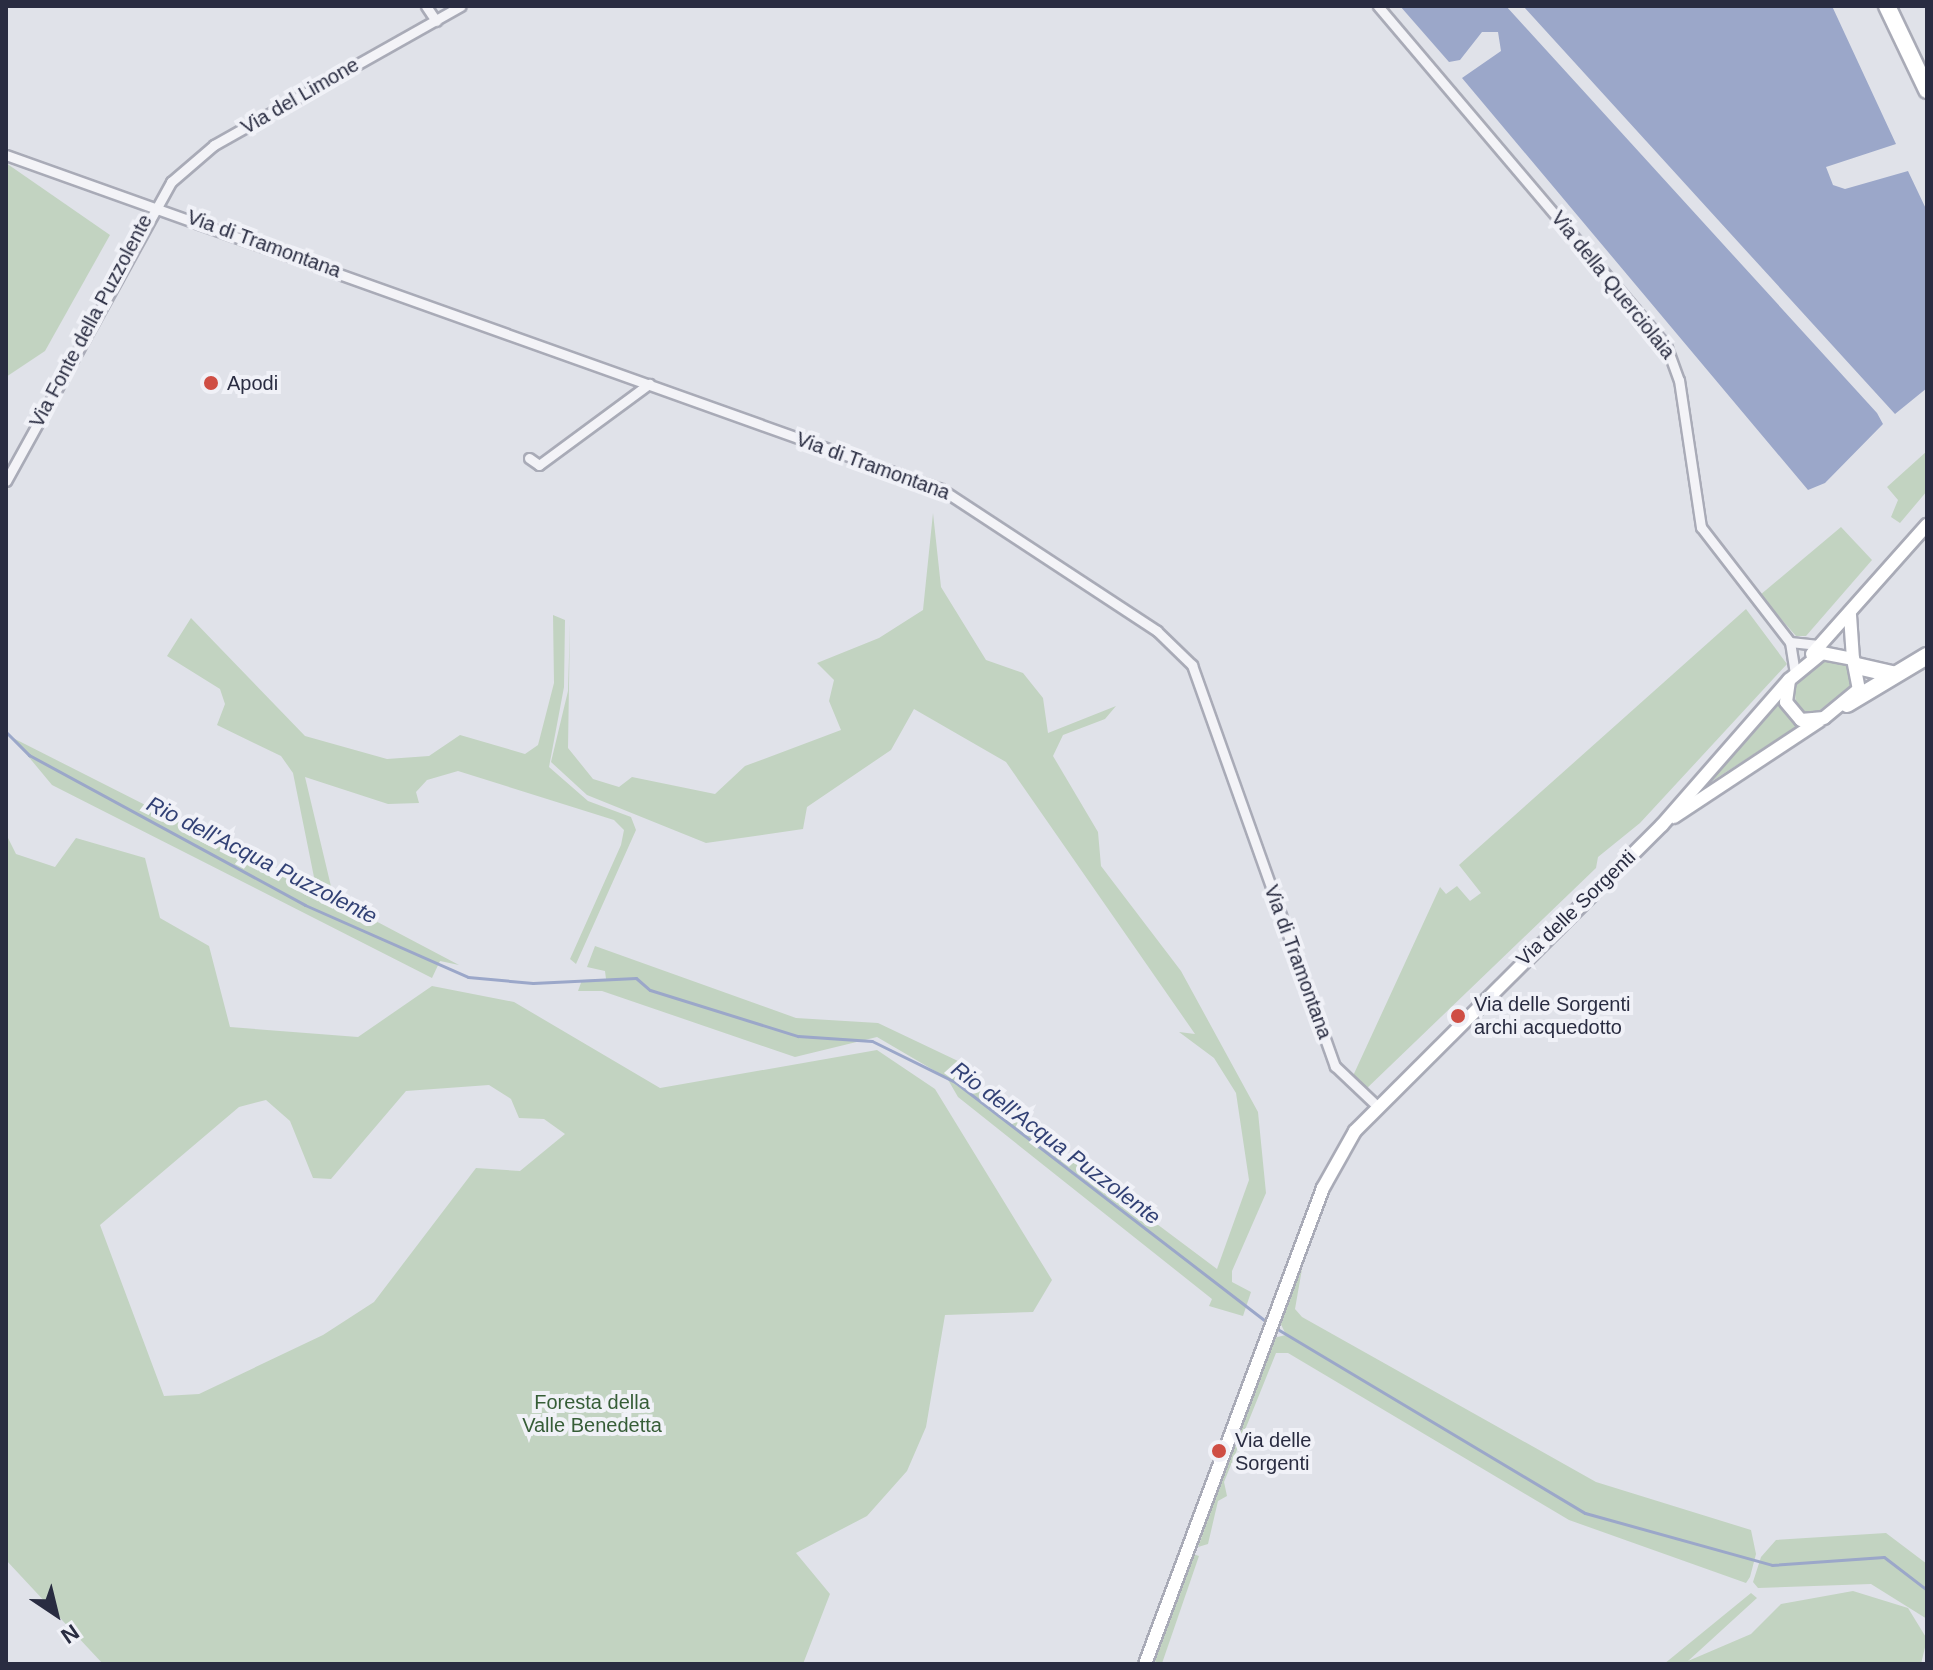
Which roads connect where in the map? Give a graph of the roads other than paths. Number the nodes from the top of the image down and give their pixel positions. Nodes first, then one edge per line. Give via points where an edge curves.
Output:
1 (426, 6) edge
2 (461, 6) edge
3 (1378, 6) edge
4 (1887, 6) edge
5 (1898, 6) edge
6 (436, 21) junction
7 (1927, 66) edge
8 (1927, 90) edge
9 (6, 155) edge
10 (153, 203) junction
11 (649, 384) junction
12 (529, 458) dead end
13 (6, 481) edge
14 (1927, 525) edge
15 (1851, 612) junction
16 (1790, 642) junction
17 (1821, 644) junction
18 (1927, 656) edge
19 (1806, 661) junction
20 (1855, 662) junction
21 (1893, 674) junction
22 (1792, 677) junction
23 (1847, 704) junction
24 (1824, 718) junction
25 (1662, 825) junction
26 (1375, 1104) junction
27 (1145, 1664) edge

1 - 6 street
2 - 6 street, Via del Limone
3 - 16 street, Via della Querciolaia via 1666,345 1679,380 1701,527
4 - 8 highway
5 - 7 highway
6 - 10 street, Via del Limone via 214,145
9 - 10 street, Via di Tramontana
10 - 11 street, Via di Tramontana
10 - 13 street, Via Fonte della Puzzolente
11 - 12 street via 539,465
11 - 26 street, Via di Tramontana via 941,489 1179,646 1192,665 1335,1066
14 - 15 main road, Via delle Sorgenti
15 - 17 main road, Via delle Sorgenti
15 - 20 main road via 1846,628
16 - 17 street
16 - 22 street, Via della Querciolaia
17 - 19 main road, Via delle Sorgenti
18 - 21 highway
19 - 20 main road via 1831,651
19 - 22 main road, Via delle Sorgenti
20 - 21 highway
20 - 23 main road via 1859,689
21 - 23 highway
22 - 24 main road via 1792,714
22 - 25 main road, Via delle Sorgenti
23 - 24 main road, Via delle Sorgenti
24 - 25 main road, Via delle Sorgenti
25 - 26 main road, Via delle Sorgenti
26 - 27 main road, Via delle Sorgenti via 1323,1188

